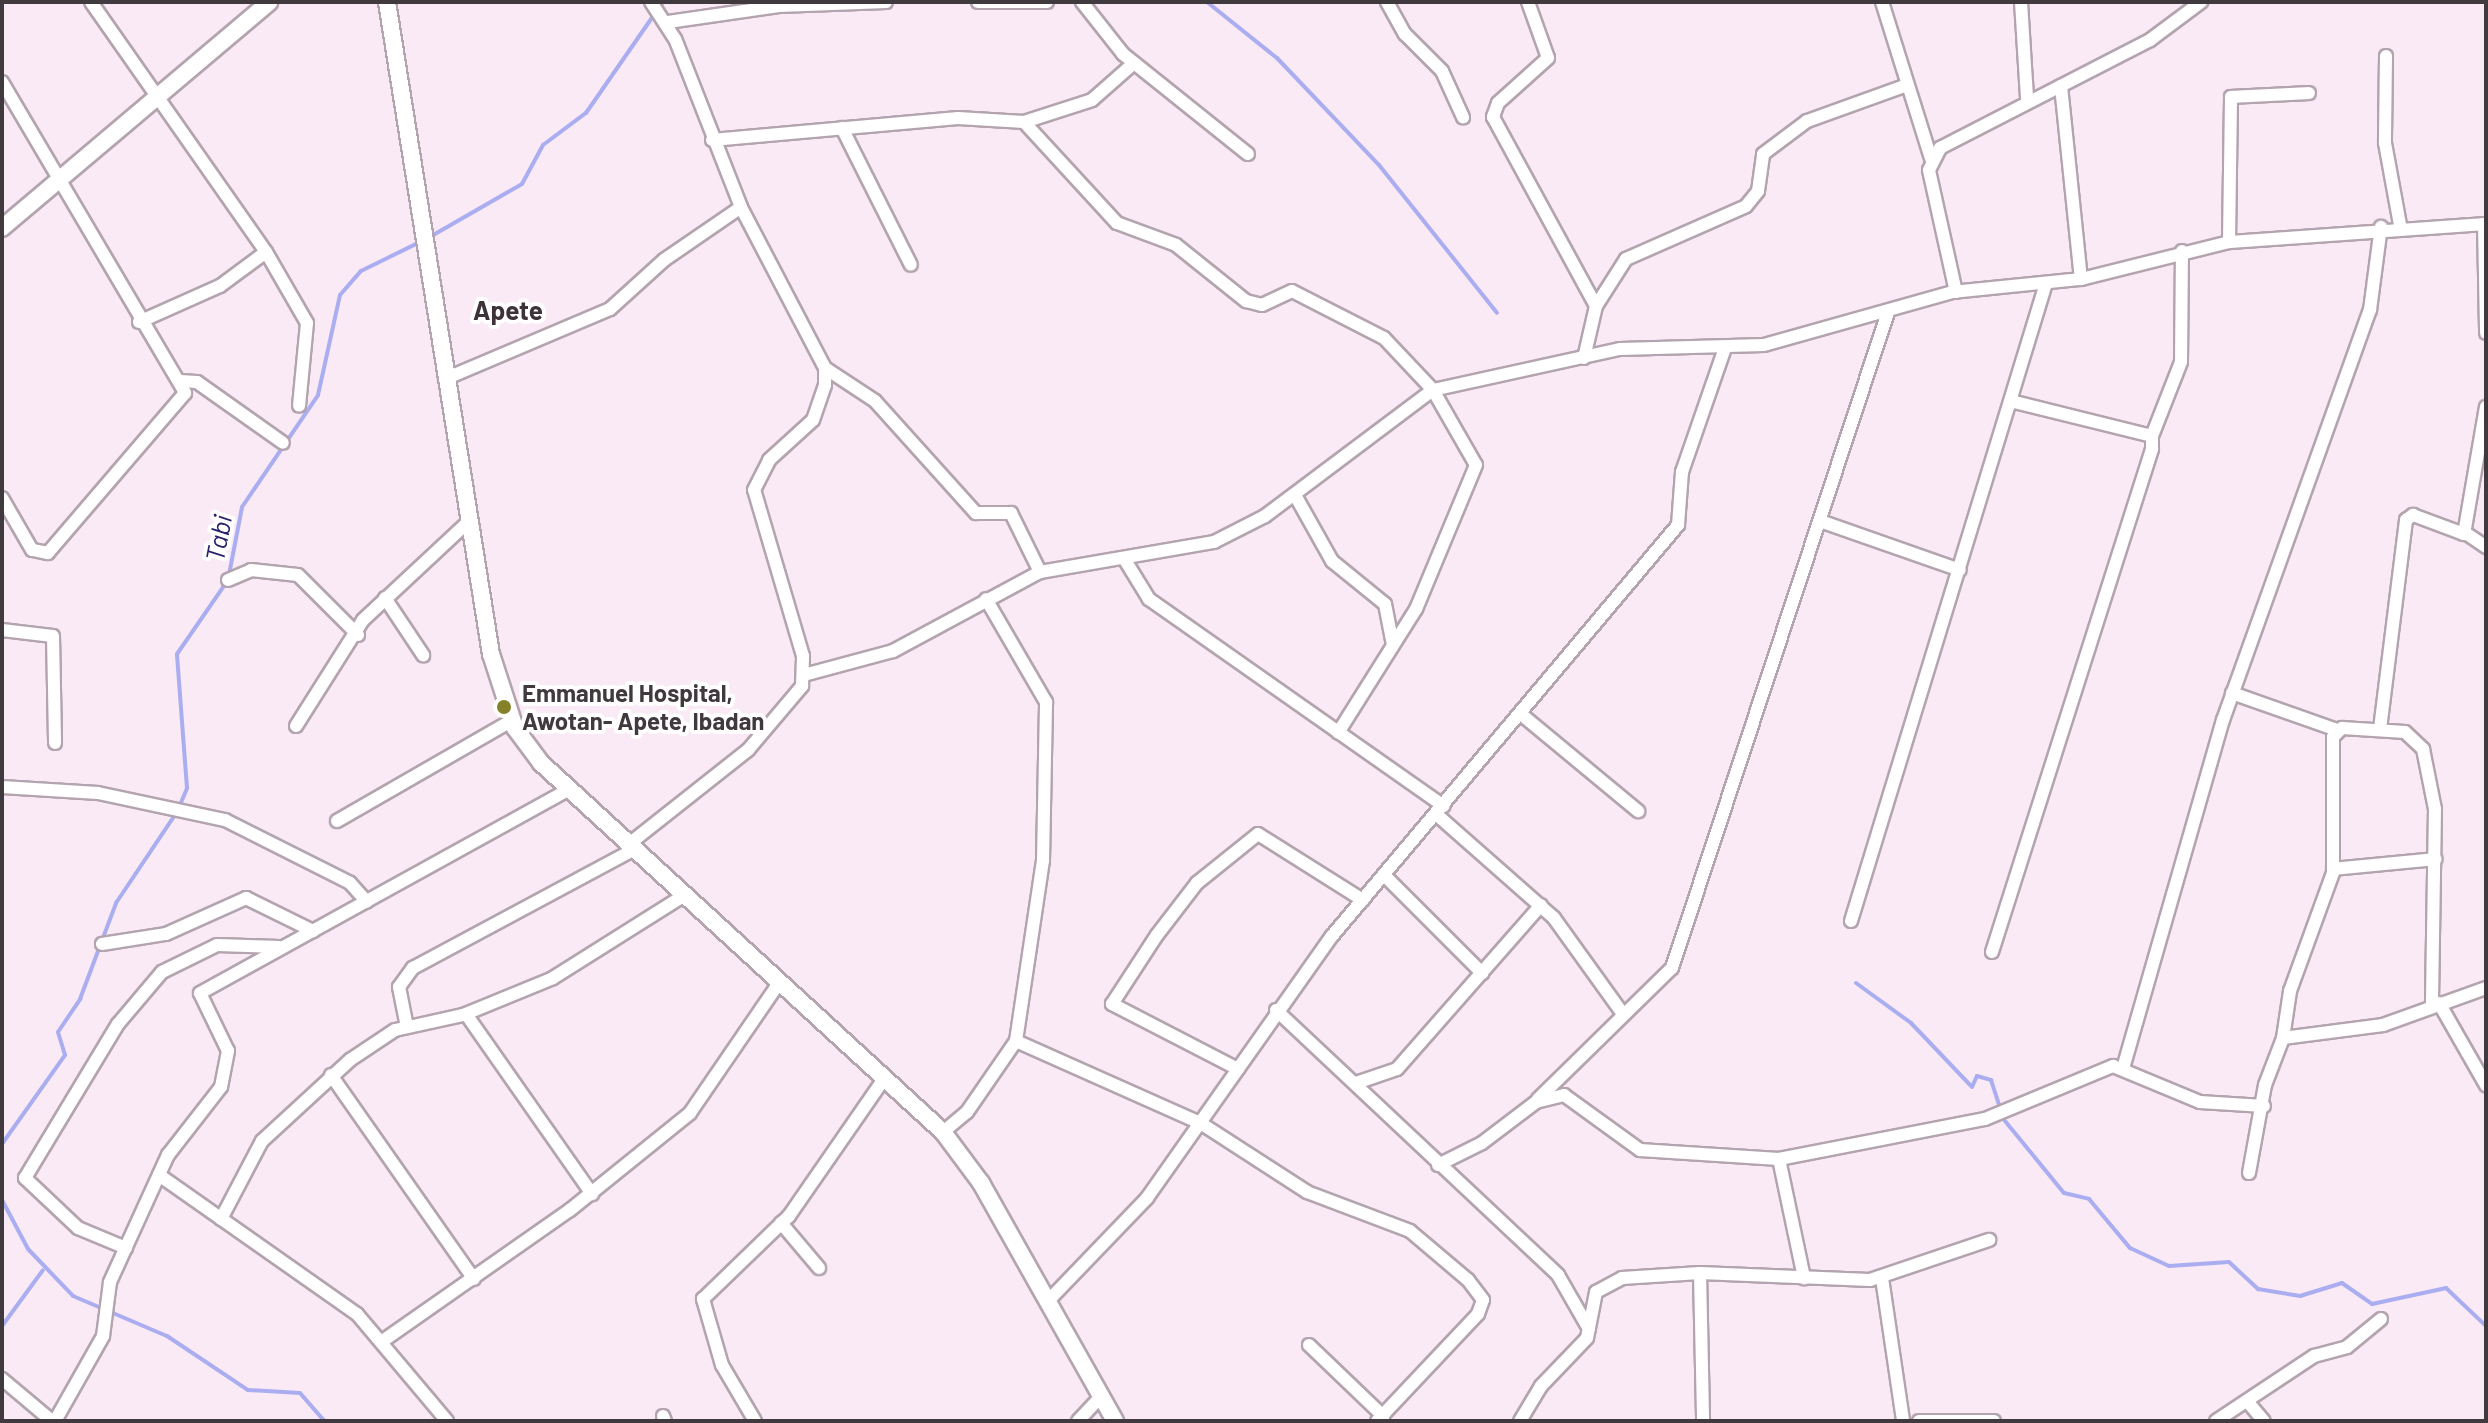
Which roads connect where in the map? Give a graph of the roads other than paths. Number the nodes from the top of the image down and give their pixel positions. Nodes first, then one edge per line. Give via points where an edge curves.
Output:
1 (91, 2) edge
2 (269, 2) edge
3 (387, 2) edge
4 (886, 2) edge
5 (978, 2) edge
6 (1047, 2) edge
7 (1082, 2) edge
8 (1387, 2) edge
9 (1528, 2) edge
10 (1882, 2) edge
11 (2179, 2) edge
12 (2201, 2) edge
13 (2020, 5) edge
14 (657, 11) edge
15 (2176, 16) junction
16 (2386, 56) dead end
17 (1134, 63) junction
18 (2, 82) edge
19 (1904, 86) junction
20 (2061, 86) junction
21 (2309, 93) dead end
22 (2027, 98) junction
23 (160, 100) junction
24 (1463, 117) dead end
25 (1024, 122) junction
26 (842, 128) junction
27 (712, 140) junction
28 (1248, 154) dead end
29 (1931, 158) junction
30 (59, 183) junction
31 (741, 207) junction
32 (2485, 224) edge
33 (2400, 225) junction
34 (2381, 227) junction
35 (2, 228) edge
36 (2229, 242) junction
37 (2182, 251) junction
38 (266, 252) junction
39 (911, 265) dead end
40 (2081, 279) junction
41 (2046, 283) junction
42 (1956, 292) junction
43 (1596, 306) junction
44 (1888, 312) junction
45 (139, 322) junction
46 (2486, 333) edge
47 (1725, 348) junction
48 (1584, 358) junction
49 (825, 368) junction
50 (445, 379) junction
51 (180, 381) junction
52 (1433, 390) junction
53 (2015, 402) junction
54 (299, 406) dead end
55 (2486, 407) edge
56 (2484, 425) edge
57 (2152, 436) junction
58 (283, 443) dead end
59 (1295, 495) junction
60 (2, 498) edge
61 (469, 521) junction
62 (1820, 521) junction
63 (2464, 532) junction
64 (2486, 547) edge
65 (1125, 560) junction
66 (1960, 570) junction
67 (1040, 572) junction
68 (228, 580) dead end
69 (385, 598) junction
70 (986, 599) junction
71 (2, 630) edge
72 (358, 635) junction
73 (1393, 645) junction
74 (423, 655) dead end
75 (804, 675) junction
76 (2232, 693) junction
77 (1522, 715) junction
78 (511, 721) junction
79 (296, 726) dead end
80 (2380, 729) junction
81 (2337, 730) junction
82 (1338, 733) junction
83 (55, 743) dead end
84 (2, 787) edge
85 (571, 788) junction
86 (1439, 810) junction
87 (1638, 811) dead end
88 (337, 821) dead end
89 (632, 846) junction
90 (2436, 859) junction
91 (2333, 869) junction
92 (1384, 875) junction
93 (685, 895) junction
94 (1363, 900) junction
95 (367, 902) junction
96 (1541, 905) junction
97 (1851, 921) dead end
98 (313, 931) junction
99 (102, 944) dead end
100 (283, 947) junction
101 (1992, 952) dead end
102 (1482, 973) junction
103 (779, 983) junction
104 (2486, 988) edge
105 (2435, 1004) junction
106 (1276, 1010) junction
107 (466, 1014) junction
108 (1623, 1014) junction
109 (407, 1027) junction
110 (2283, 1038) junction
111 (1016, 1041) junction
112 (2124, 1065) junction
113 (1238, 1069) junction
114 (331, 1075) junction
115 (884, 1079) junction
116 (1356, 1083) junction
117 (2486, 1085) edge
118 (1536, 1102) junction
119 (2264, 1106) junction
120 (1202, 1124) junction
121 (943, 1132) junction
122 (1779, 1159) junction
123 (1438, 1165) junction
124 (2249, 1173) dead end
125 (159, 1175) junction
126 (592, 1194) junction
127 (221, 1219) junction
128 (781, 1223) junction
129 (1989, 1240) dead end
130 (126, 1248) junction
131 (819, 1268) dead end
132 (1700, 1273) junction
133 (1804, 1278) junction
134 (1882, 1278) junction
135 (474, 1279) junction
136 (1048, 1301) junction
137 (2381, 1319) dead end
138 (1589, 1329) junction
139 (384, 1340) junction
140 (1309, 1345) dead end
141 (2, 1379) edge
142 (1101, 1396) junction
143 (2247, 1401) junction
144 (1380, 1418) edge
145 (54, 1421) edge
146 (447, 1421) edge
147 (755, 1421) edge
148 (1078, 1421) edge
149 (1115, 1421) edge
150 (1520, 1421) edge
151 (1703, 1421) edge
152 (1903, 1421) edge
153 (1919, 1421) edge
154 (1994, 1421) edge
155 (2216, 1421) edge
156 (2264, 1421) edge

1 - 23 street
2 - 23 main road
3 - 50 main road
4 - 14 street
5 - 6 street
7 - 17 street
8 - 24 street via 1442,71
9 - 43 street via 1548,58 1498,103 1493,117
10 - 19 street
11 - 15 street
12 - 15 street
13 - 22 street
14 - 27 street
15 - 20 street via 2150,40
16 - 33 street via 2385,143
17 - 25 street via 1092,100
17 - 28 street
18 - 30 street
19 - 29 street
19 - 43 street via 1847,102 1767,148 1758,191 1746,206 1626,259
20 - 22 street
20 - 40 street
21 - 36 street via 2231,97
22 - 29 street via 1976,124
23 - 30 main road
23 - 38 street
25 - 26 street via 958,118
25 - 52 street via 1117,223 1176,245 1246,301 1262,305 1292,291 1365,326
26 - 27 street
26 - 39 street
27 - 31 street
29 - 42 street
30 - 35 main road
30 - 45 street
31 - 49 street
31 - 50 street via 664,260 610,309
32 - 33 street
32 - 46 street
33 - 34 street
34 - 36 street
34 - 76 street via 2370,310
36 - 37 street
37 - 40 street
37 - 57 street via 2181,362
38 - 45 street via 220,286
38 - 54 street via 307,323
40 - 41 street
41 - 42 street
41 - 53 street
42 - 44 street
43 - 48 street
44 - 47 street via 1816,335
44 - 62 street
45 - 51 street
47 - 48 street via 1620,349
47 - 77 street via 1682,472 1678,525
48 - 52 street
49 - 67 street via 875,401 976,513 1011,513
49 - 75 street via 813,420 769,460 754,490
50 - 61 main road
51 - 58 street via 197,382
51 - 60 street via 184,399 62,545 48,553 32,550
52 - 59 street
52 - 73 street via 1476,465
53 - 57 street
53 - 66 street
55 - 56 street
56 - 63 street
57 - 101 street
59 - 65 street via 1214,542
59 - 73 street via 1332,561 1385,604
61 - 69 street
61 - 78 main road via 491,654
62 - 66 street
62 - 108 street via 1679,952 1659,985
63 - 64 street
63 - 80 street via 2450,535 2413,515 2406,520
65 - 67 street
65 - 82 street via 1149,599
66 - 97 street
67 - 70 street
68 - 72 street via 251,570 298,575
69 - 72 street
69 - 74 street
70 - 75 street via 893,651
70 - 111 street via 1048,712 1043,861
71 - 83 street via 53,636
72 - 79 street
73 - 82 street
75 - 89 street via 748,750
76 - 81 street
76 - 112 street
77 - 86 street
77 - 87 street
78 - 85 main road via 541,763
78 - 88 street
80 - 81 street
80 - 90 street via 2405,732 2423,749 2433,781
81 - 91 street
82 - 86 street
84 - 95 street via 98,793 225,820 350,883
85 - 89 main road
85 - 95 street
86 - 92 street
86 - 96 street
89 - 93 main road
89 - 109 street via 413,968 399,987
90 - 91 street
90 - 105 street
91 - 110 street via 2322,917 2290,991
92 - 94 street
92 - 102 street
93 - 103 main road
93 - 107 street via 553,978
94 - 106 street
94 - 113 street via 1258,834 1197,883 1157,935 1112,1004
95 - 98 street
96 - 102 street
96 - 108 street
98 - 99 street via 246,898 166,934
98 - 100 street
100 - 125 street via 200,993 228,1051 226,1069
100 - 130 street via 217,945 162,972 118,1024 40,1148 25,1178 29,1189 78,1228
102 - 116 street via 1397,1069
103 - 115 main road
103 - 126 street via 690,1113
104 - 105 street
105 - 110 street via 2369,1028
105 - 117 street
106 - 113 street
106 - 116 street
107 - 109 street
107 - 126 street
108 - 118 street
109 - 114 street
110 - 119 street
111 - 120 street
111 - 121 street via 967,1112
112 - 119 street via 2200,1102
112 - 122 street via 1985,1119
113 - 120 street
114 - 127 street via 262,1141
114 - 135 street
115 - 121 main road
115 - 128 street
116 - 123 street
118 - 122 street via 1564,1095 1578,1101 1640,1150
118 - 123 street via 1482,1143
119 - 124 street
120 - 136 street via 1115,1236
120 - 144 street via 1307,1192 1410,1231 1479,1293 1478,1314
121 - 136 main road
122 - 133 street
123 - 138 street via 1558,1275
125 - 127 street
125 - 130 street
126 - 135 street
127 - 139 street
128 - 131 street
128 - 147 street via 703,1299 722,1365
129 - 134 street
130 - 145 street via 107,1294 103,1336
132 - 133 street
132 - 138 street via 1637,1275 1606,1285 1594,1297
132 - 151 street
133 - 134 street
134 - 152 street
135 - 139 street
136 - 142 main road
137 - 143 street via 2347,1347 2314,1356
138 - 150 street
139 - 146 street
140 - 144 street
141 - 145 street
142 - 148 street
142 - 149 main road
143 - 155 street
143 - 156 street
153 - 154 street

